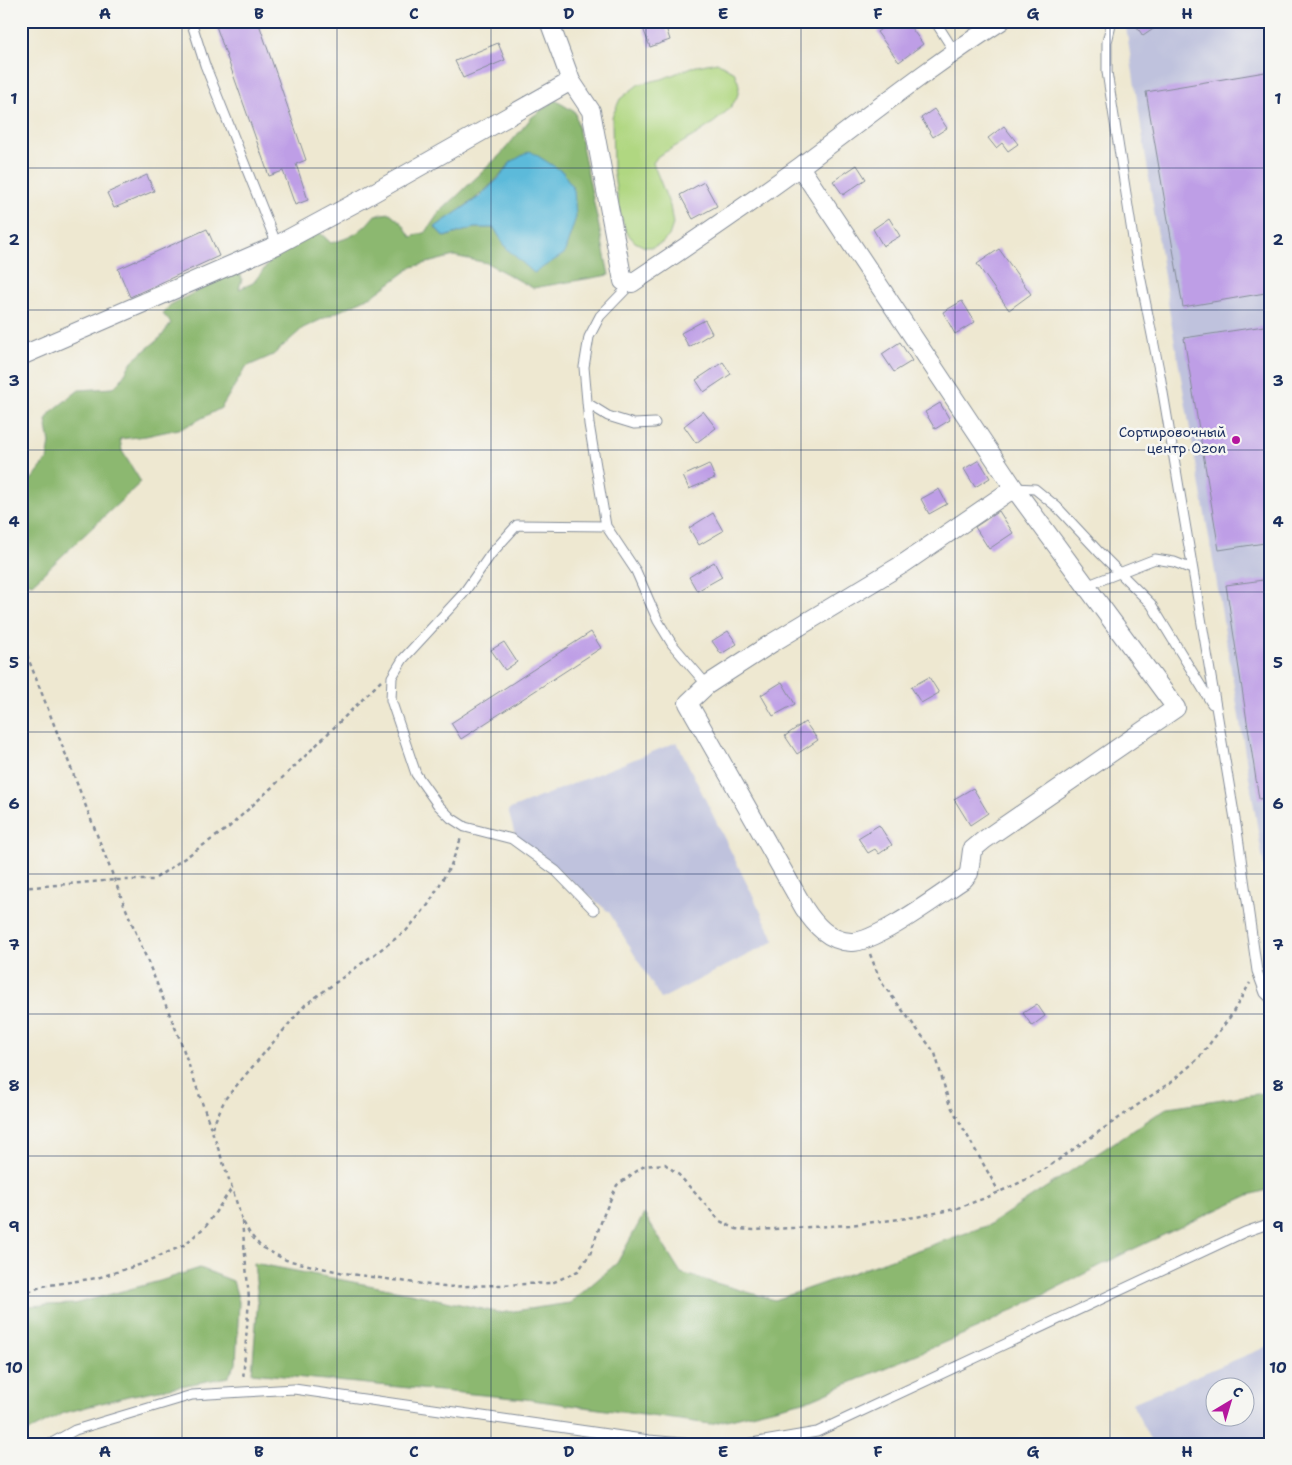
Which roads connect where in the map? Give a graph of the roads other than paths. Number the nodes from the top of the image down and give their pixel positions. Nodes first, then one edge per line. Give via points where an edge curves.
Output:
1 (191, 21) edge
2 (549, 21) edge
3 (935, 21) edge
4 (1001, 21) edge
5 (1112, 21) edge
6 (954, 51) junction
7 (571, 81) junction
8 (800, 167) junction
9 (277, 245) junction
10 (632, 283) junction
11 (21, 356) edge
12 (586, 403) junction
13 (655, 423) dead end
14 (1014, 488) junction
15 (606, 526) junction
16 (1192, 569) junction
17 (1119, 572) junction
18 (1086, 586) junction
19 (707, 685) junction
20 (1217, 716) junction
21 (594, 910) dead end
22 (1271, 999) edge
23 (1271, 1223) edge
24 (50, 1444) edge
25 (692, 1444) edge
26 (746, 1444) edge

1 - 9 lane via 205,65
2 - 7 street
3 - 6 lane
4 - 6 street
5 - 16 lane via 1106,42 1109,82 1134,245 1160,375
6 - 8 street
7 - 9 street
7 - 10 street via 591,111 623,280
8 - 10 street
8 - 14 street
9 - 11 street
10 - 12 lane via 600,316 589,337 584,367
12 - 13 lane via 608,416 634,424
12 - 15 lane
14 - 17 lane via 1035,489 1057,507
14 - 18 street
14 - 19 street via 903,564
15 - 19 lane via 636,571 672,644
15 - 21 lane via 517,525 491,554 463,594 403,659 392,677 391,700 416,774 438,805 465,827 512,840 556,871
16 - 17 lane via 1155,559
16 - 20 lane
17 - 18 lane
17 - 20 lane via 1152,604
18 - 19 street via 1176,708 984,840 972,850 969,873 964,879 913,914 866,940 851,942 830,936 814,923 804,908 688,703
20 - 22 lane via 1257,971 1264,993
23 - 26 lane via 1236,1236 817,1432
24 - 25 lane via 75,1430 192,1395 294,1389

